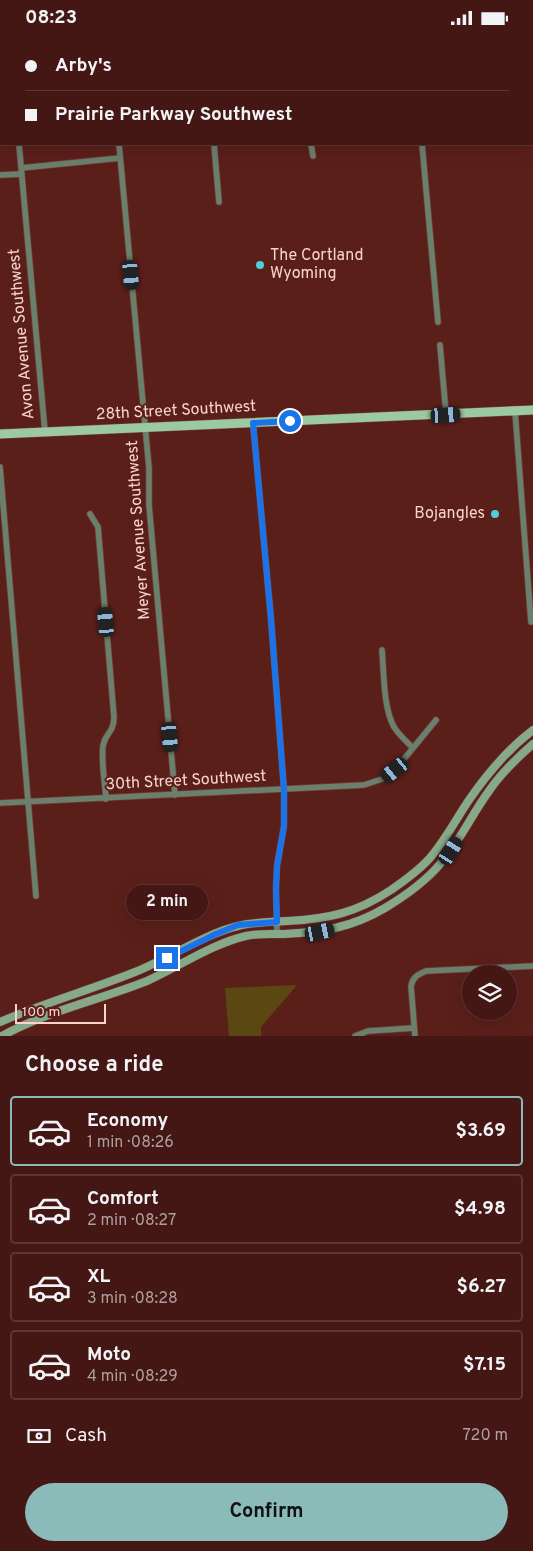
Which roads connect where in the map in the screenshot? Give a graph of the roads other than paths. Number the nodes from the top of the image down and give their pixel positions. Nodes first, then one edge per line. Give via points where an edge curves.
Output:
1 (19, 145) edge
2 (119, 145) edge
3 (214, 145) edge
4 (311, 145) edge
5 (422, 145) edge
6 (312, 156) dead end
7 (120, 158) junction
8 (22, 171) junction
9 (0, 175) edge
10 (219, 201) dead end
11 (438, 322) dead end
12 (440, 345) dead end
13 (533, 410) edge
14 (515, 411) junction
15 (446, 415) junction
16 (253, 423) junction
17 (145, 428) junction
18 (45, 432) junction
19 (0, 434) edge
20 (0, 467) edge
21 (90, 514) dead end
22 (531, 622) dead end
23 (382, 650) dead end
24 (436, 720) dead end
25 (533, 731) edge
26 (533, 744) edge
27 (413, 748) junction
28 (284, 790) junction
29 (175, 795) junction
30 (106, 799) junction
31 (29, 802) junction
32 (0, 803) edge
33 (400, 884) junction
34 (407, 893) junction
35 (36, 896) dead end
36 (277, 922) junction
37 (277, 934) junction
38 (533, 966) edge
39 (0, 1022) edge
40 (414, 1028) junction
41 (2, 1036) edge
42 (354, 1036) edge
43 (415, 1036) edge

1 - 8 street, Avon Avenue Southwest
2 - 7 street, Meyer Avenue Southwest
3 - 10 street
4 - 6 street
5 - 11 street
7 - 8 street
7 - 17 street, Meyer Avenue Southwest
8 - 9 street
8 - 18 street, Avon Avenue Southwest
12 - 15 street
13 - 14 main road, 28th Street Southwest
14 - 15 main road, 28th Street Southwest
14 - 22 street
15 - 16 main road, 28th Street Southwest
16 - 17 main road, 28th Street Southwest
16 - 28 street
17 - 18 main road, 28th Street Southwest
17 - 29 street, Meyer Avenue Southwest
18 - 19 main road, 28th Street Southwest
20 - 31 street
21 - 30 street via 98,527 114,717 114,725 102,751
23 - 27 street via 390,718
24 - 27 street, 30th Street Southwest
25 - 33 street via 492,769 428,861
26 - 34 street via 496,781 441,864
27 - 28 street, 30th Street Southwest via 395,770 374,783
28 - 29 street, 30th Street Southwest
28 - 36 street via 284,826 277,866
29 - 30 street, 30th Street Southwest
30 - 31 street, 30th Street Southwest
31 - 32 street, 30th Street Southwest
31 - 35 street
33 - 34 street
33 - 36 street via 347,912 326,918
34 - 37 street via 384,909 343,927 320,932
36 - 37 street
36 - 39 street via 238,925 135,972
37 - 41 street via 247,935 229,941 148,980 34,1021
38 - 40 street via 426,971 417,975 411,986
40 - 42 street via 368,1031
40 - 43 street

